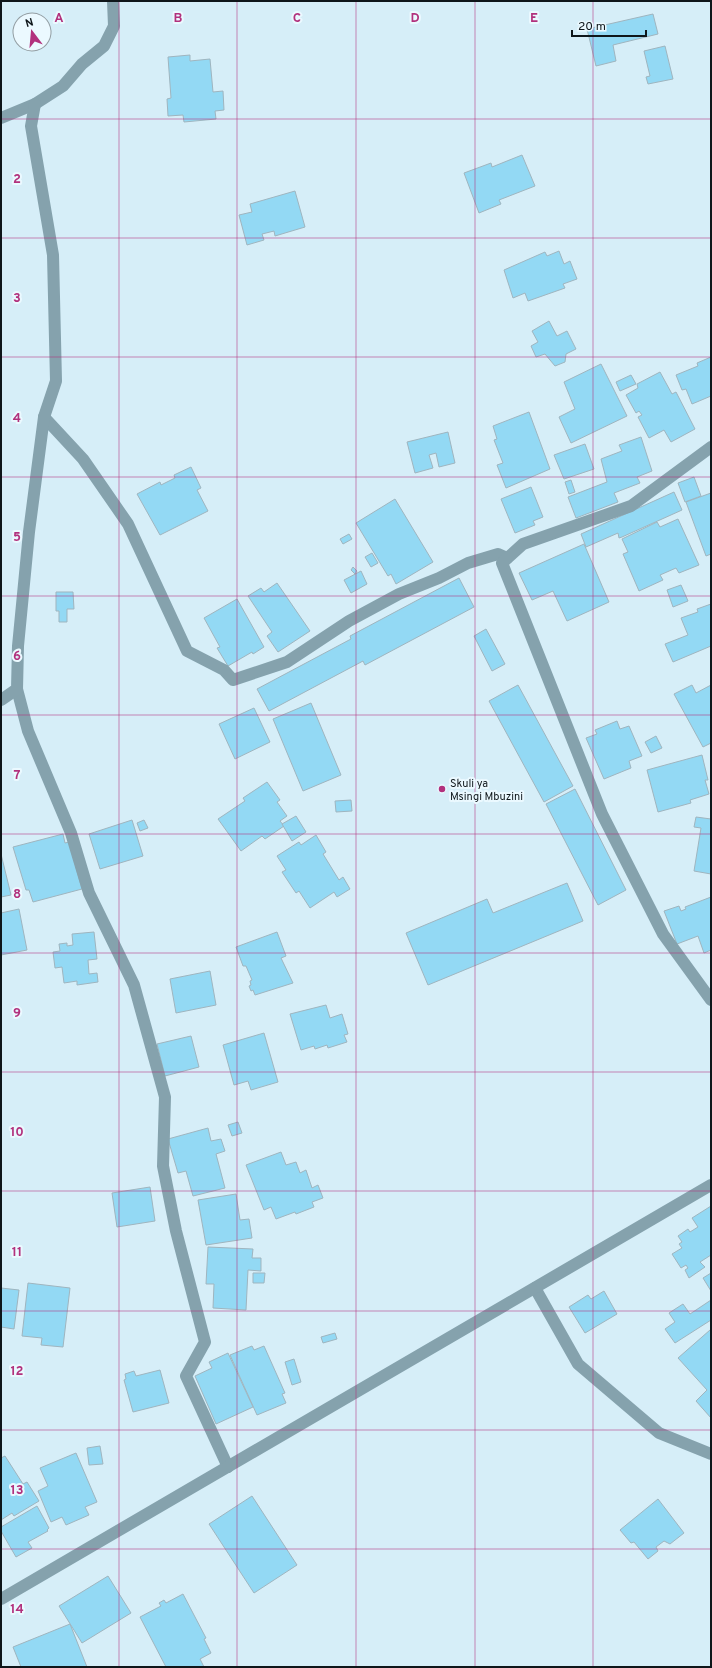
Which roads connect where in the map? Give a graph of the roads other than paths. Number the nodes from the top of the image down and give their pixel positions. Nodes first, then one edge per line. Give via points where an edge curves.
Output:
1 (113, 1) edge
2 (35, 104) junction
3 (1, 118) edge
4 (44, 417) junction
5 (711, 447) edge
6 (507, 558) junction
7 (17, 689) junction
8 (1, 700) edge
9 (711, 1000) edge
10 (711, 1185) edge
11 (535, 1288) junction
12 (711, 1454) edge
13 (228, 1467) junction
14 (1, 1599) edge

1 - 2 street via 114,26 104,46 82,64 63,86
2 - 3 street
2 - 4 street via 31,126 52,255 56,365 56,381
4 - 6 street via 83,459 128,524 187,651 224,670 233,680 287,662 349,621 399,594 468,563 498,554
4 - 7 street via 26,563 18,646
5 - 6 street via 632,506 523,544
6 - 9 street via 502,563 602,814 663,934
7 - 8 street
7 - 13 street via 28,731 71,833 89,893 134,985 164,1097 163,1166 176,1230 205,1342 186,1376
10 - 11 street
11 - 12 street via 578,1364 659,1433
11 - 13 street
13 - 14 street

